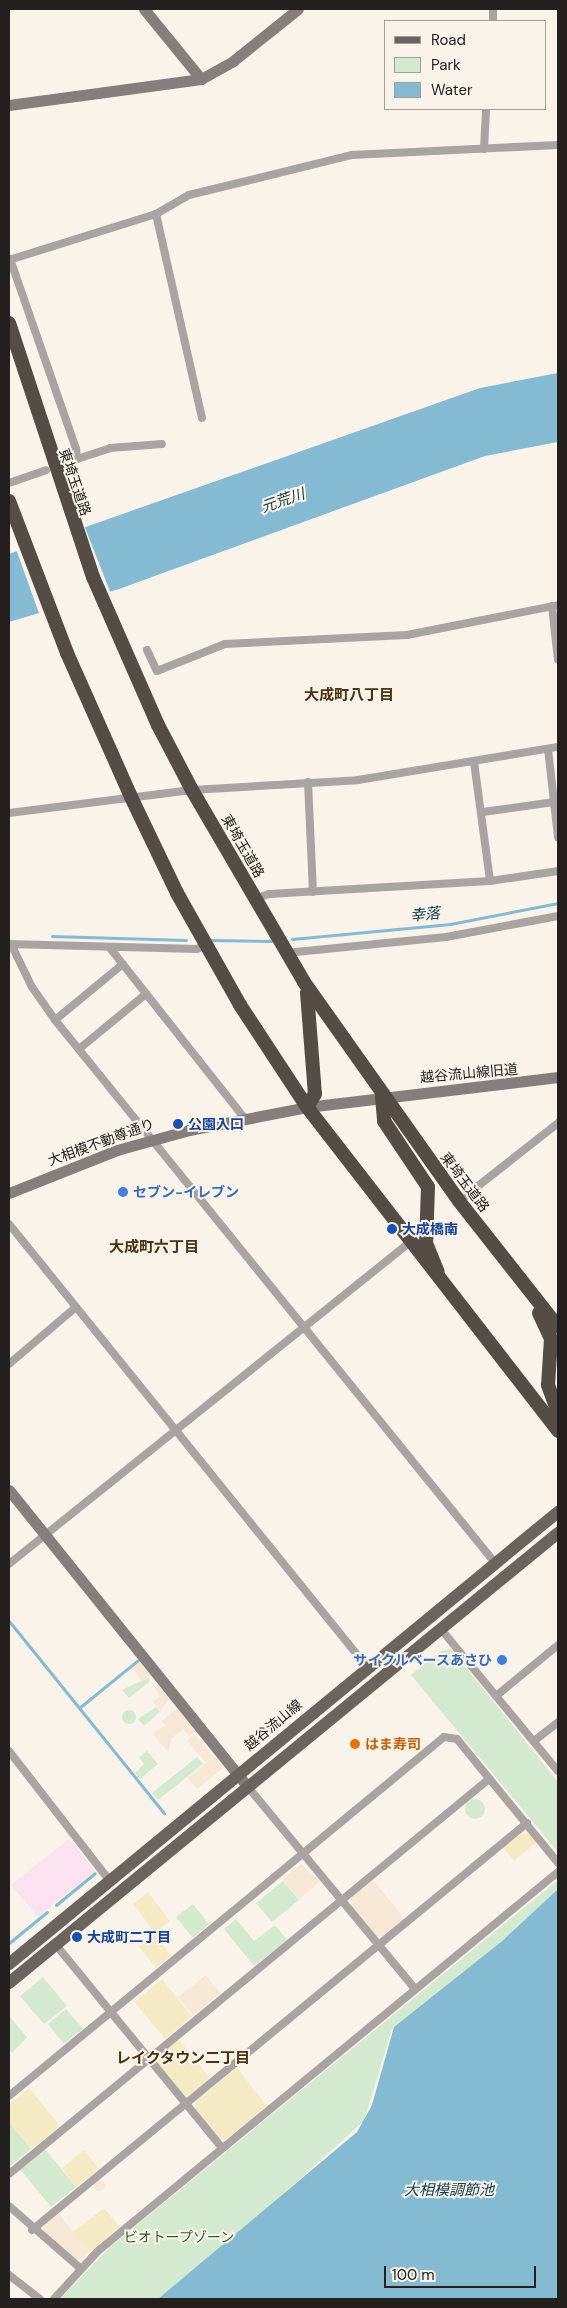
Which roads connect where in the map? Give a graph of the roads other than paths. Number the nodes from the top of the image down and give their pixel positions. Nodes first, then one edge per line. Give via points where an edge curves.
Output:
1 (144, 9) edge
2 (298, 9) edge
3 (202, 79) junction
4 (9, 104) edge
5 (486, 110) edge
6 (558, 145) edge
7 (484, 149) junction
8 (156, 214) junction
9 (9, 259) edge
10 (9, 323) edge
11 (11, 346) edge
12 (202, 418) dead end
13 (162, 444) dead end
14 (77, 458) junction
15 (63, 464) dead end
16 (46, 470) dead end
17 (9, 482) edge
18 (10, 504) edge
19 (555, 606) edge
20 (147, 650) dead end
21 (558, 660) edge
22 (558, 747) edge
23 (548, 749) junction
24 (474, 762) junction
25 (308, 782) junction
26 (555, 788) edge
27 (192, 790) junction
28 (131, 797) junction
29 (554, 802) junction
30 (484, 812) junction
31 (9, 813) edge
32 (558, 827) edge
33 (558, 837) edge
34 (558, 871) edge
35 (490, 881) junction
36 (313, 892) junction
37 (254, 899) junction
38 (558, 916) edge
39 (10, 944) edge
40 (204, 945) junction
41 (110, 948) junction
42 (286, 953) junction
43 (123, 964) junction
44 (304, 982) junction
45 (146, 994) junction
46 (55, 1020) junction
47 (79, 1049) junction
48 (558, 1078) edge
49 (382, 1097) junction
50 (307, 1107) junction
51 (245, 1119) junction
52 (558, 1123) edge
53 (154, 1138) junction
54 (9, 1193) edge
55 (459, 1201) junction
56 (9, 1224) edge
57 (409, 1244) junction
58 (525, 1285) junction
59 (456, 1303) junction
60 (76, 1307) junction
61 (304, 1327) junction
62 (558, 1327) edge
63 (9, 1364) edge
64 (558, 1412) edge
65 (175, 1430) junction
66 (558, 1431) edge
67 (9, 1490) edge
68 (558, 1512) edge
69 (558, 1533) edge
70 (45, 1535) junction
71 (495, 1563) junction
72 (9, 1564) edge
73 (440, 1628) junction
74 (558, 1645) edge
75 (367, 1667) junction
76 (496, 1696) junction
77 (558, 1722) edge
78 (534, 1741) junction
79 (9, 1752) edge
80 (558, 1771) edge
81 (239, 1773) junction
82 (489, 1779) junction
83 (248, 1787) junction
84 (527, 1823) junction
85 (303, 1854) junction
86 (558, 1863) edge
87 (558, 1872) edge
88 (109, 1880) junction
89 (341, 1901) junction
90 (56, 1945) junction
91 (378, 1945) junction
92 (9, 1964) edge
93 (9, 1983) edge
94 (415, 1989) junction
95 (110, 2013) junction
96 (149, 2060) junction
97 (9, 2096) edge
98 (185, 2104) junction
99 (222, 2148) junction
100 (9, 2174) edge
101 (9, 2206) edge
102 (32, 2230) junction
103 (80, 2268) junction
104 (9, 2275) edge
105 (40, 2299) edge
106 (54, 2299) edge

1 - 3 street
2 - 3 street via 233,61
3 - 4 street
5 - 7 street
6 - 7 street
7 - 8 street via 352,155 189,195
8 - 9 street
8 - 12 street
9 - 14 street
10 - 11 highway, 東埼玉道路
11 - 27 highway, 東埼玉道路 via 61,490 116,633
13 - 14 street via 110,448
14 - 15 street
16 - 17 street
18 - 28 highway via 67,653
19 - 20 street via 388,637 225,644 157,671
19 - 21 street
22 - 23 street
23 - 24 street
23 - 26 street
24 - 25 street via 358,780
24 - 30 street
25 - 27 street
25 - 36 street
26 - 29 street
27 - 28 street
27 - 37 highway, 東埼玉道路
28 - 31 street
28 - 40 highway
29 - 30 street
29 - 32 street
30 - 35 street
32 - 33 street
34 - 35 street
35 - 36 street
36 - 37 street
37 - 42 highway, 東埼玉道路
38 - 42 street via 483,932
39 - 41 street
39 - 46 street via 32,987
40 - 41 street via 197,949
40 - 50 highway
41 - 43 street
42 - 44 highway, 東埼玉道路
43 - 45 street
43 - 46 street
44 - 49 highway, 東埼玉道路
44 - 50 highway via 312,1011 315,1094
45 - 47 street
45 - 51 street
46 - 47 street
47 - 53 street
48 - 49 street, 越谷流山線旧道
49 - 50 street, 大相模不動尊通り
49 - 55 highway, 東埼玉道路
49 - 59 highway via 384,1121 428,1187 426,1243
50 - 51 street, 大相模不動尊通り
50 - 57 highway
51 - 53 street, 大相模不動尊通り
52 - 55 street
53 - 54 street, 大相模不動尊通り
53 - 61 street
55 - 58 highway, 東埼玉道路
56 - 60 street
57 - 59 highway
57 - 61 street
58 - 62 highway, 東埼玉道路
58 - 64 highway via 551,1339 548,1385
59 - 66 highway
60 - 63 street
60 - 65 street
61 - 65 street
61 - 71 street
65 - 70 street
65 - 75 street
67 - 70 street
68 - 71 main road, 越谷流山線
69 - 73 main road
70 - 72 street
70 - 81 street
71 - 75 main road, 越谷流山線
73 - 76 street
73 - 83 main road
74 - 76 street
75 - 81 main road, 越谷流山線
76 - 78 street
77 - 78 street
78 - 80 street
79 - 88 street
81 - 83 street
81 - 88 main road, 越谷流山線
82 - 84 street
82 - 85 street via 457,1738 444,1737
82 - 89 street
83 - 85 street
83 - 90 main road
84 - 86 street
84 - 91 street
85 - 89 street
85 - 95 street
87 - 94 street
88 - 92 main road, 越谷流山線
89 - 91 street
89 - 96 street
90 - 93 main road
90 - 95 street
91 - 94 street
91 - 98 street
94 - 99 street
95 - 96 street
95 - 97 street
96 - 98 street
96 - 100 street
98 - 99 street
98 - 102 street
99 - 103 street
101 - 102 street
102 - 103 street
103 - 106 street
104 - 105 street

